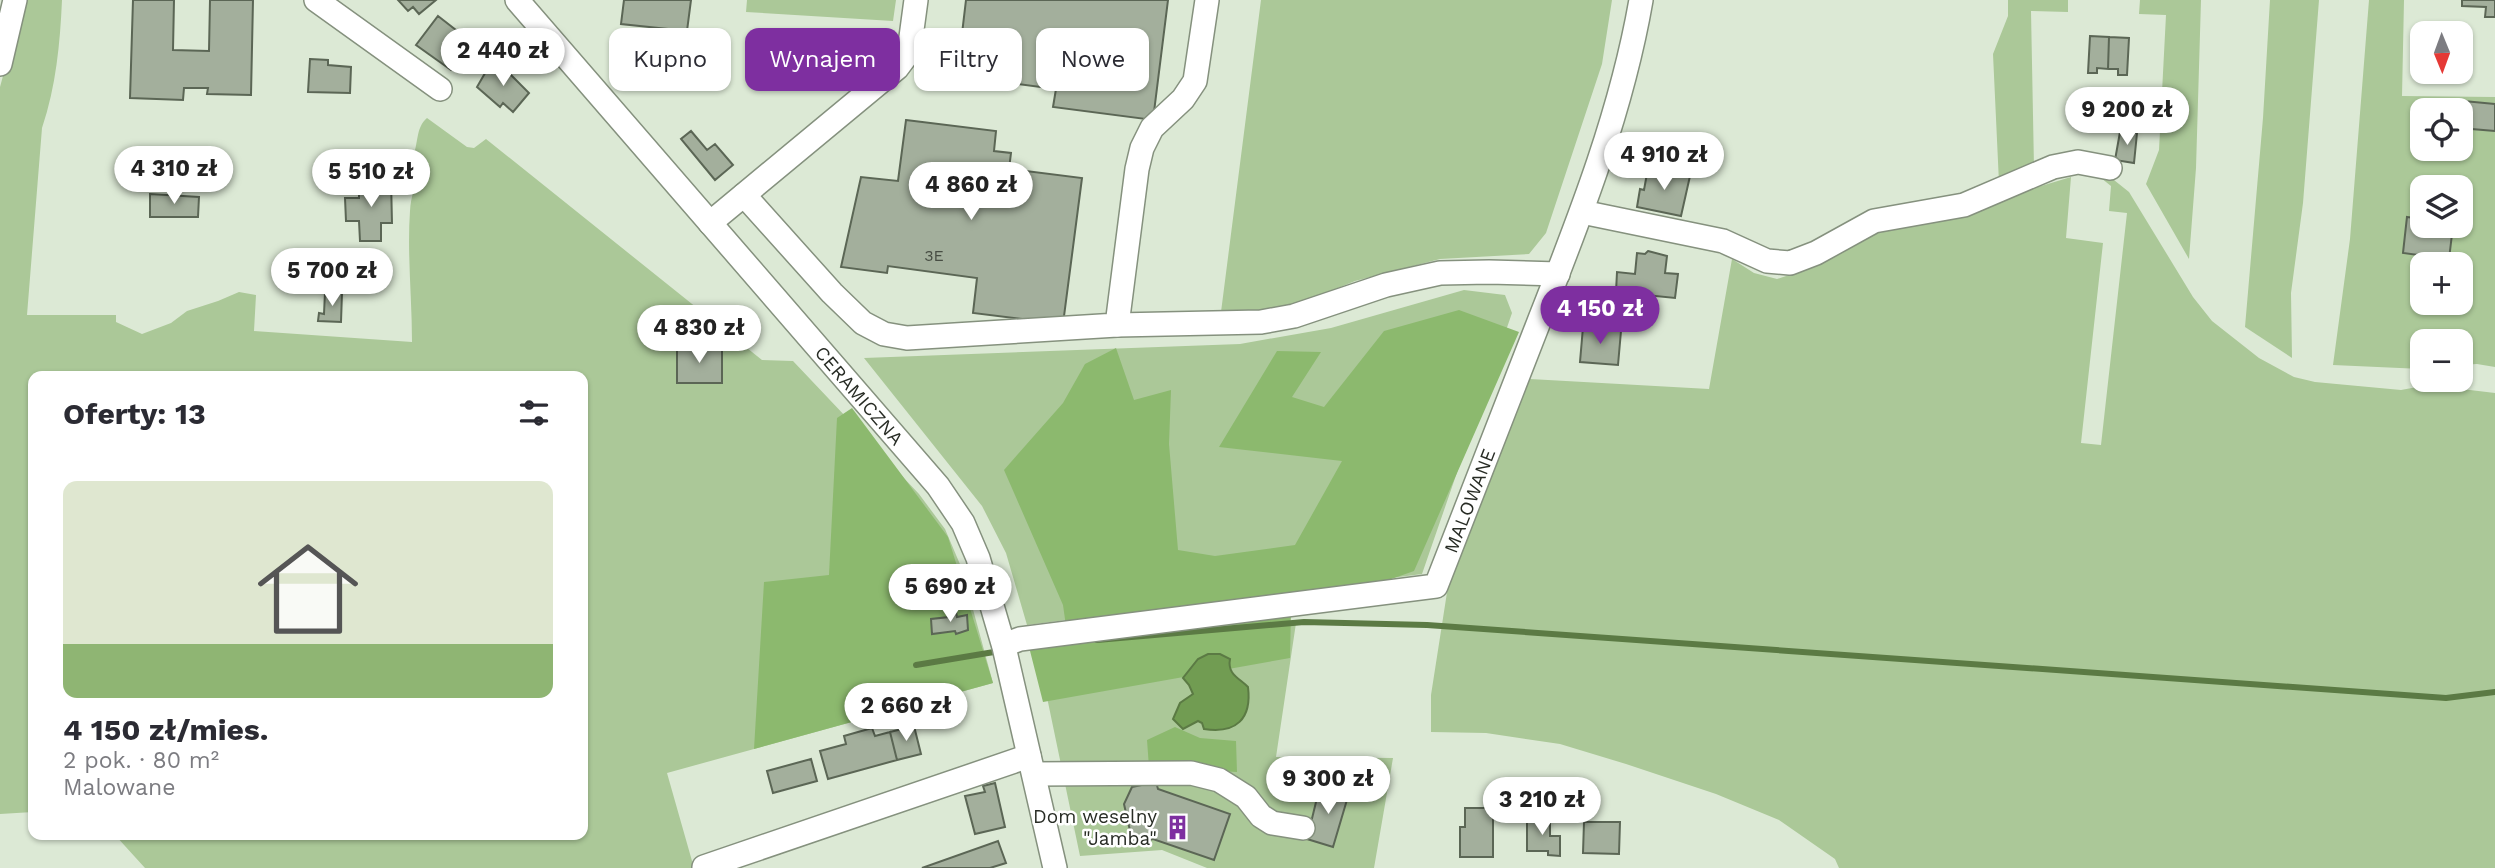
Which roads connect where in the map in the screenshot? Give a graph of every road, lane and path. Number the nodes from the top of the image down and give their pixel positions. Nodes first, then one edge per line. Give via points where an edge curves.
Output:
1 (15, 0) edge
2 (316, 0) edge
3 (517, 0) edge
4 (916, 0) edge
5 (1207, 0) edge
6 (1641, 0) edge
7 (0, 64) edge
8 (440, 89) dead end
9 (2110, 168) dead end
10 (744, 195) junction
11 (1582, 212) junction
12 (710, 223) junction
13 (1558, 274) junction
14 (1118, 325) junction
15 (1005, 650) junction
16 (1031, 765) junction
17 (1303, 828) dead end
18 (704, 867) edge
19 (1055, 868) edge

1 - 7 street
2 - 8 street
3 - 12 street, CERAMICZNA
4 - 10 street via 909,52 897,68
5 - 14 street via 1195,81 1152,128 1142,148
6 - 11 street, MALOWANE via 1628,62
9 - 11 street via 2078,162 2053,166 1964,205 1874,221 1790,263 1767,261 1723,241
10 - 12 street
10 - 14 street via 832,293 863,323 884,334 907,338
11 - 13 street, MALOWANE
12 - 15 street, CERAMICZNA via 938,486 978,558
13 - 14 street via 1440,274 1386,285 1272,320
13 - 15 street, MALOWANE via 1436,586 1034,637 1016,640
15 - 16 street, CERAMICZNA
16 - 17 street via 1192,773 1219,780 1246,797 1272,823
16 - 18 street
16 - 19 street, CERAMICZNA

